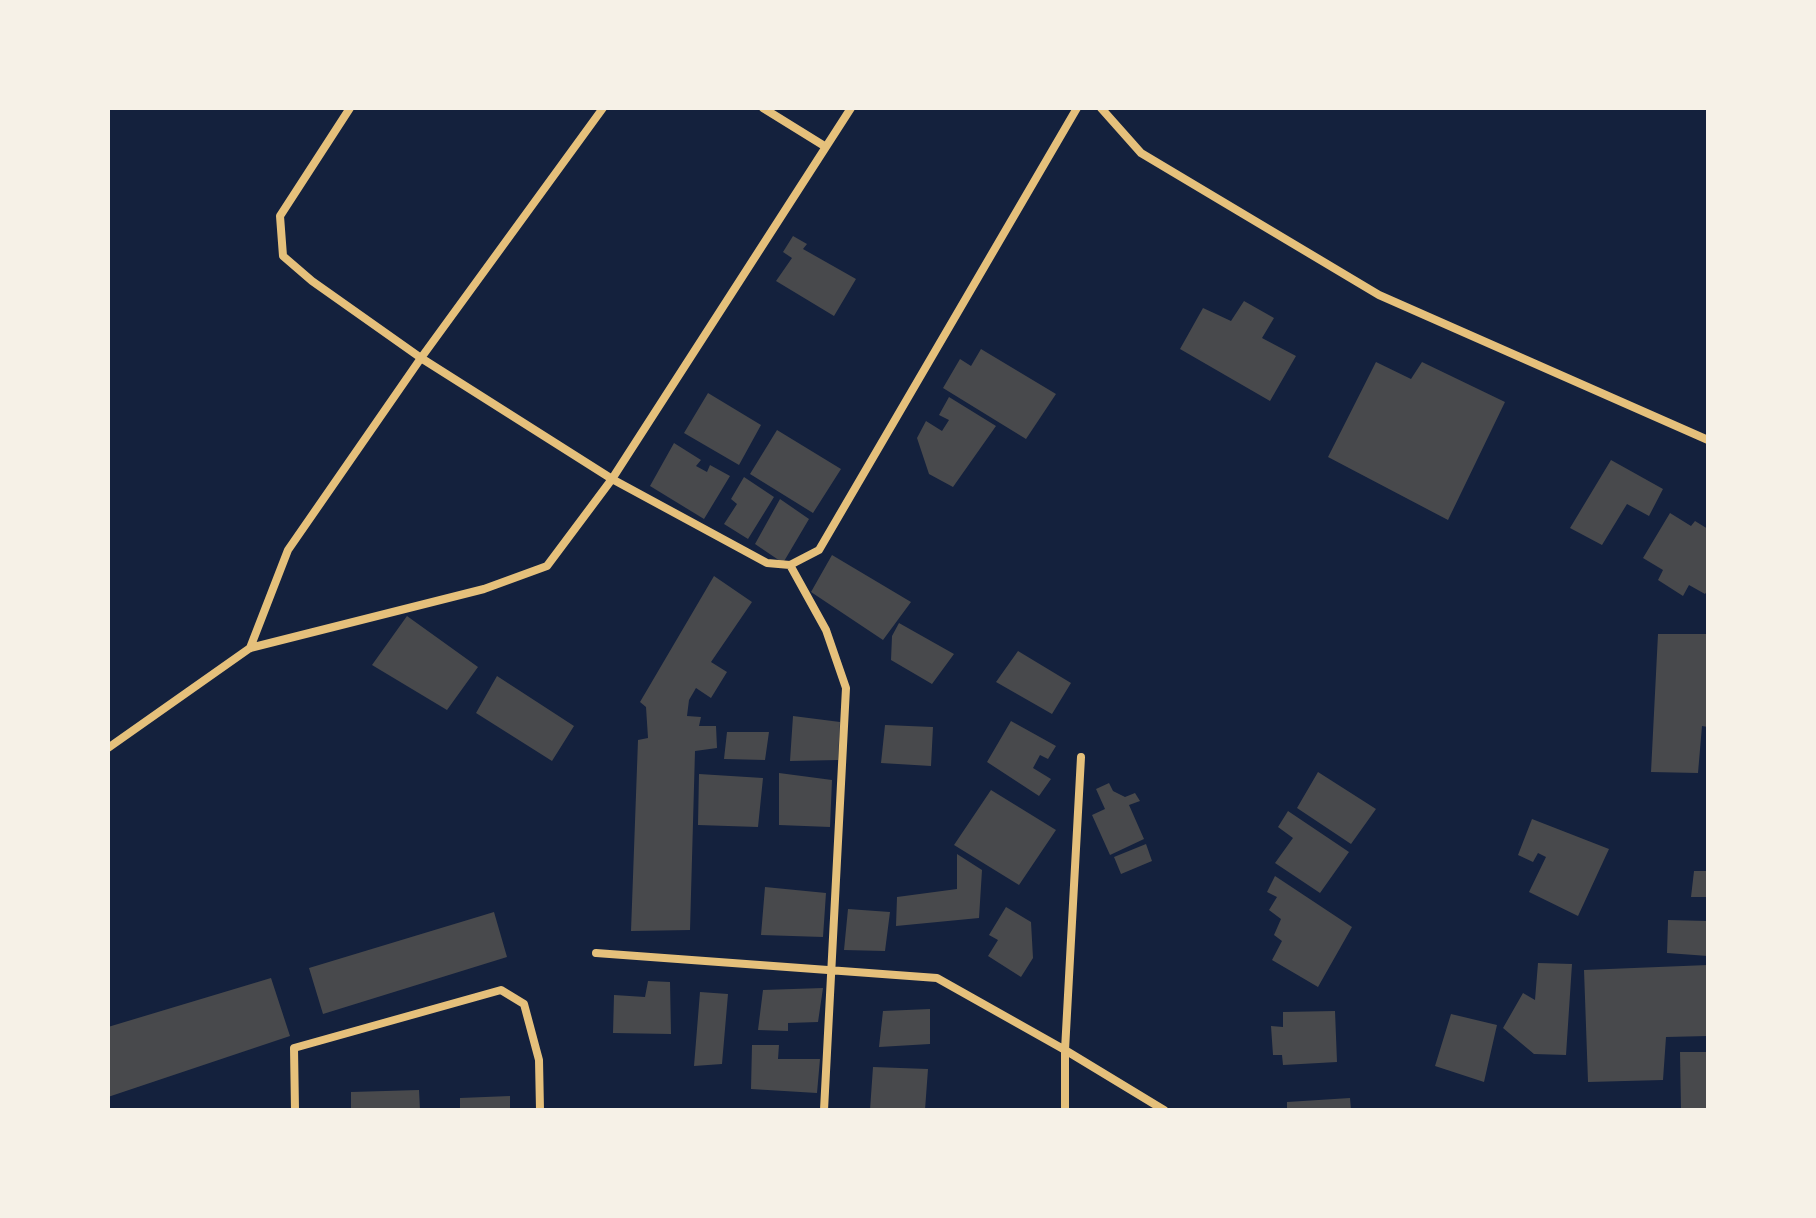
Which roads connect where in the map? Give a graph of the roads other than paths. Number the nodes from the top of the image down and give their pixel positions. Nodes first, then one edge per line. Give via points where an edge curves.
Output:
1 (350, 108) edge
2 (603, 108) edge
3 (763, 108) edge
4 (851, 108) edge
5 (1077, 108) edge
6 (1101, 108) edge
7 (826, 147) junction
8 (421, 358) junction
9 (1708, 440) edge
10 (612, 479) junction
11 (790, 565) junction
12 (250, 648) junction
13 (108, 748) edge
14 (1081, 757) dead end
15 (596, 953) dead end
16 (831, 970) junction
17 (1065, 1050) junction
18 (295, 1110) edge
19 (540, 1110) edge
20 (824, 1110) edge
21 (1065, 1110) edge
22 (1164, 1110) edge

1 - 8 street via 280,216 283,256
2 - 8 street
3 - 7 street
4 - 7 street
5 - 11 street via 819,550
6 - 9 street via 1141,153 1379,295
7 - 10 street
8 - 10 street
8 - 12 street via 288,550
10 - 11 street via 767,563
10 - 12 street via 547,566 484,589
11 - 16 street via 826,630 846,688
12 - 13 street
14 - 17 street
15 - 16 street
16 - 17 street via 937,978
16 - 20 street
17 - 21 street
17 - 22 street
18 - 19 street via 294,1048 501,990 524,1004 539,1060

